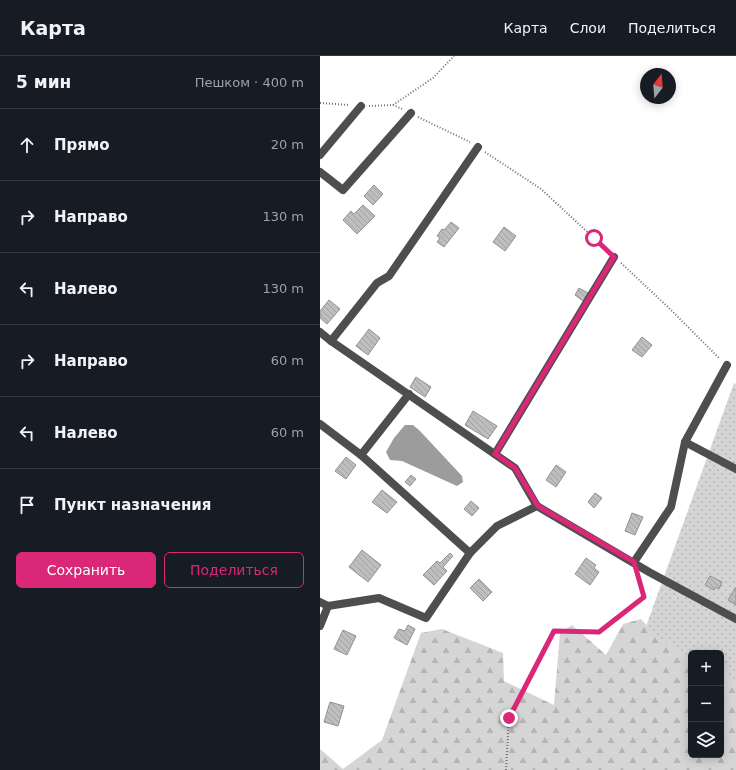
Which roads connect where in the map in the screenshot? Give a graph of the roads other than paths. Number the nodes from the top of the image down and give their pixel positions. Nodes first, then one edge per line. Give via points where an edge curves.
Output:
1 (360, 106) road end
2 (411, 113) road end
3 (478, 147) road end
4 (320, 155) edge
5 (320, 172) edge
6 (614, 257) road end
7 (320, 332) edge
8 (331, 341) junction
9 (727, 365) road end
10 (409, 394) junction
11 (320, 424) edge
12 (686, 442) junction
13 (495, 454) junction
14 (361, 455) junction
15 (736, 469) edge
16 (538, 506) junction
17 (470, 553) junction
18 (634, 562) junction
19 (320, 602) edge
20 (328, 606) junction
21 (736, 619) edge
22 (320, 626) edge

1 - 4 street
2 - 5 street via 343,190
3 - 8 street via 389,276 377,283
6 - 13 street
7 - 8 street
8 - 10 street
9 - 12 street
10 - 13 street
10 - 14 street
11 - 14 street
12 - 15 street
12 - 18 street via 672,507
13 - 16 street via 515,468
14 - 17 street
16 - 17 street via 497,526
16 - 18 street
17 - 20 street via 426,618 379,598
18 - 21 street
19 - 20 street
20 - 22 street

